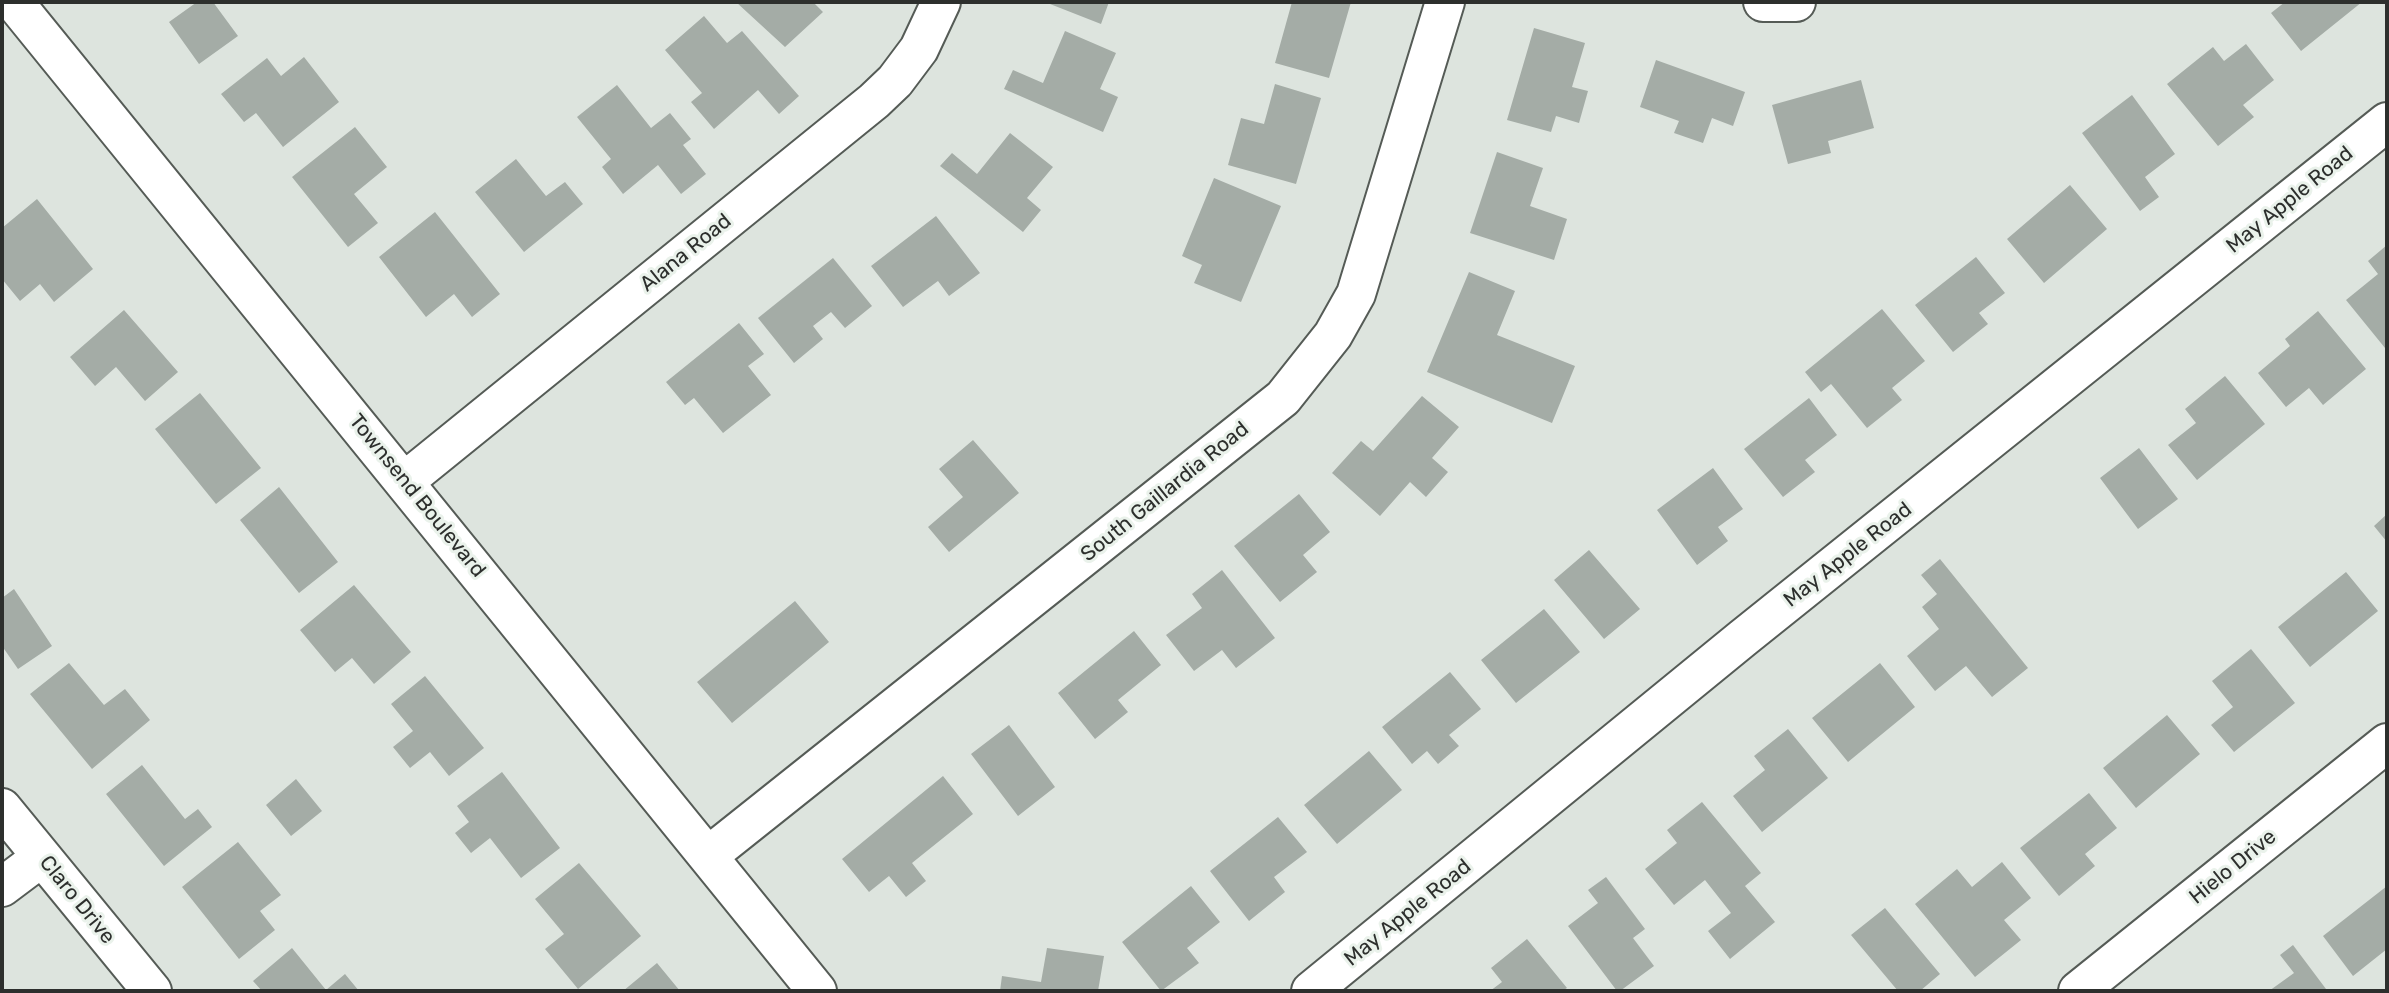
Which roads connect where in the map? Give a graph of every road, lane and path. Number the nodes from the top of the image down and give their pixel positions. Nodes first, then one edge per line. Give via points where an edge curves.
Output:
1 (14, 2) edge
2 (941, 2) edge
3 (1445, 2) edge
4 (1763, 2) edge
5 (1796, 2) edge
6 (2387, 122) edge
7 (405, 481) junction
8 (2387, 743) edge
9 (2, 808) edge
10 (708, 856) junction
11 (42, 857) junction
12 (2, 887) edge
13 (152, 991) edge
14 (817, 991) edge
15 (1311, 991) edge
16 (2078, 991) edge

1 - 7 street, Townsend Boulevard
2 - 7 street, Alana Road via 919,49 874,101
3 - 10 street, South Gaillardia Road via 1356,294 1334,335 1283,398
4 - 5 street
6 - 15 street, May Apple Road
7 - 10 street, Townsend Boulevard
8 - 16 street, Hielo Drive
9 - 11 street, Claro Drive
10 - 14 street, Townsend Boulevard
11 - 12 street
11 - 13 street, Claro Drive

